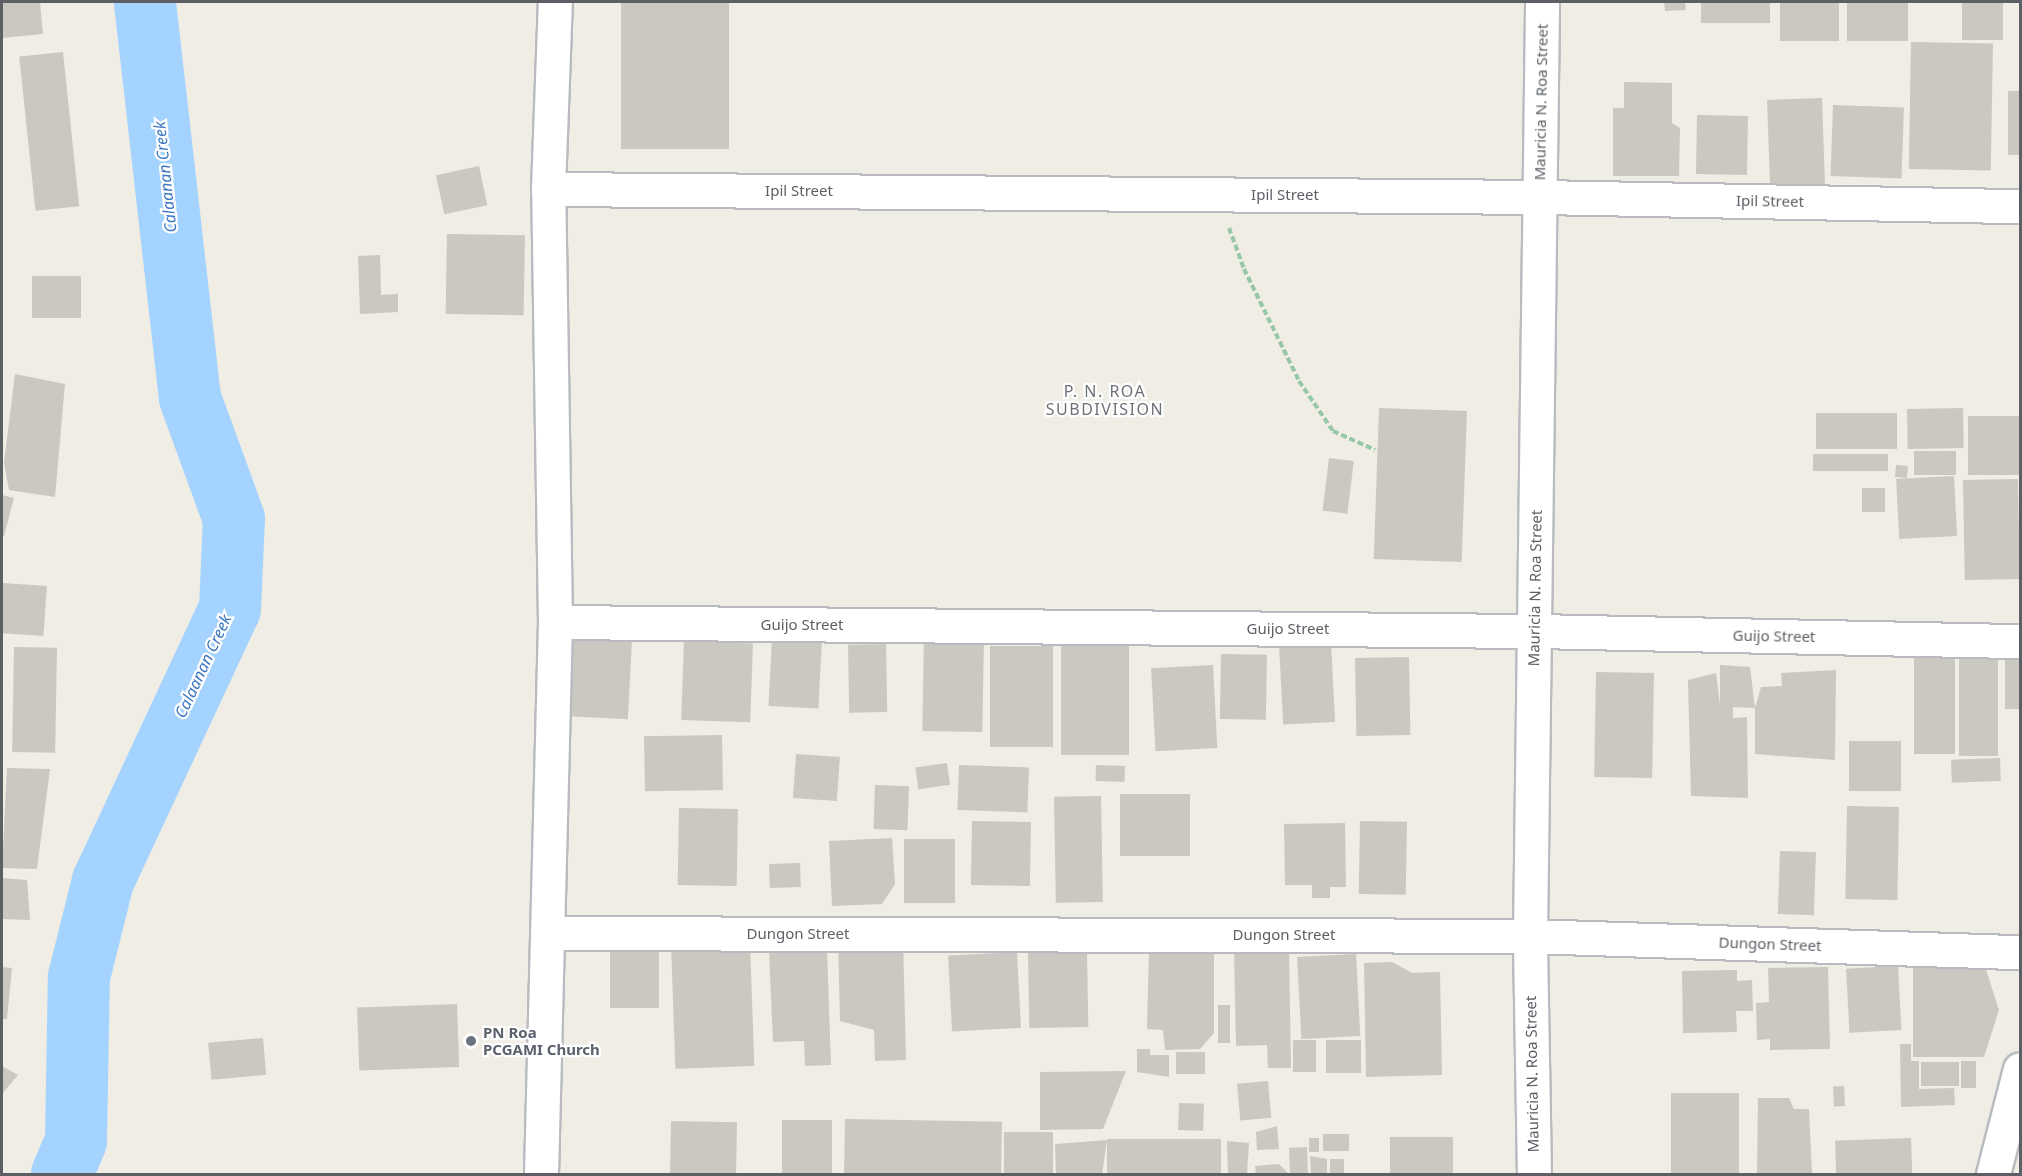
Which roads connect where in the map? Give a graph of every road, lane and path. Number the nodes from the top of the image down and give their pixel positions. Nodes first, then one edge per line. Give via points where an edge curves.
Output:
1 (555, 2) edge
2 (1542, 2) edge
3 (548, 189) junction
4 (1214, 195) junction
5 (1540, 197) junction
6 (2020, 206) edge
7 (1375, 450) dead end
8 (555, 622) junction
9 (1534, 631) junction
10 (2020, 641) edge
11 (547, 933) junction
12 (1530, 936) junction
13 (2020, 952) edge
14 (2020, 1069) edge
15 (2013, 1115) edge
16 (541, 1174) edge
17 (1534, 1174) edge
18 (1994, 1174) edge

1 - 3 street
2 - 5 street, Mauricia N. Roa Street
3 - 4 street, Ipil Street
3 - 8 street
4 - 5 street, Ipil Street
4 - 7 path via 1244,269 1299,381 1333,431
5 - 6 street, Ipil Street
5 - 9 street, Mauricia N. Roa Street
8 - 9 street, Guijo Street
8 - 11 street
9 - 10 street, Guijo Street
9 - 12 street, Mauricia N. Roa Street
11 - 12 street, Dungon Street
11 - 16 street
12 - 13 street, Dungon Street
12 - 17 street, Mauricia N. Roa Street
14 - 15 street
15 - 18 street

